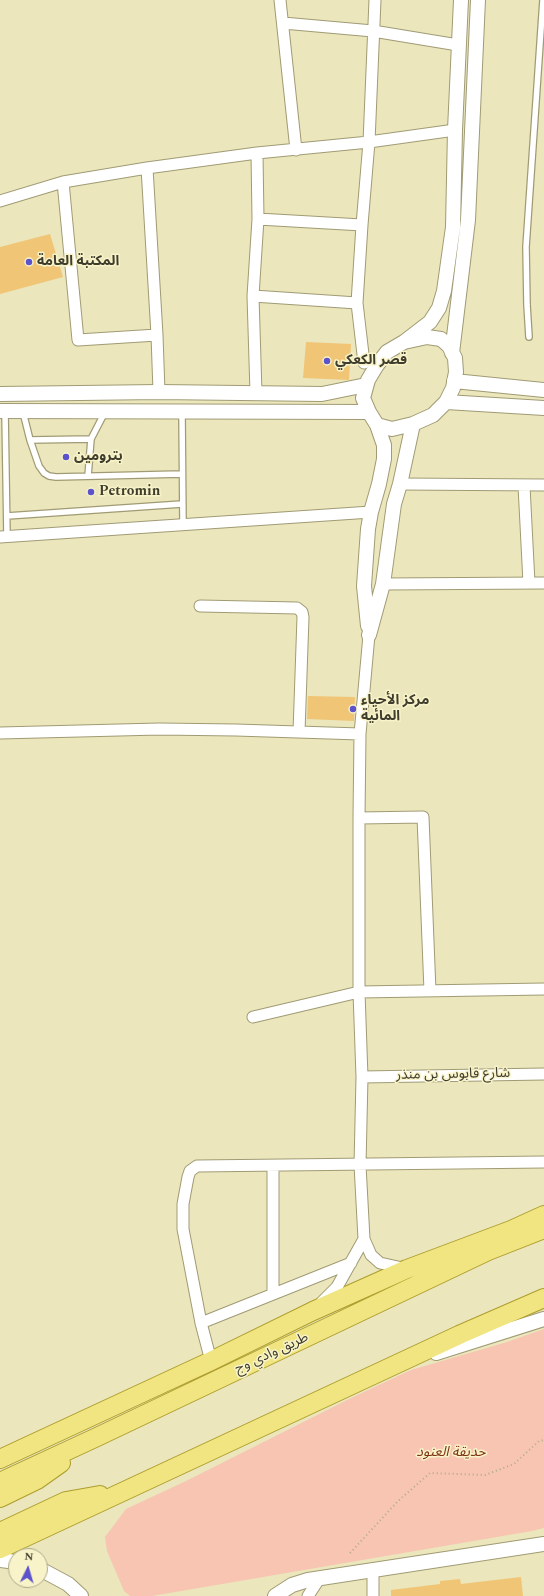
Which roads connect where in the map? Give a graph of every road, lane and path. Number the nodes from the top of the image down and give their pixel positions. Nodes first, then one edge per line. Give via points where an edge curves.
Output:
1 (280, 0) edge
2 (375, 0) edge
3 (461, 0) edge
4 (478, 0) edge
5 (543, 0) edge
6 (284, 24) junction
7 (373, 31) junction
8 (458, 45) junction
9 (455, 130) junction
10 (369, 142) junction
11 (296, 150) junction
12 (257, 153) junction
13 (147, 168) junction
14 (63, 182) junction
15 (0, 201) edge
16 (258, 219) junction
17 (362, 226) junction
18 (253, 296) junction
19 (357, 303) junction
20 (158, 336) junction
21 (529, 338) dead end
22 (404, 342) junction
23 (452, 354) junction
24 (364, 364) dead end
25 (454, 381) junction
26 (366, 385) junction
27 (544, 390) edge
28 (159, 392) junction
29 (256, 393) junction
30 (0, 394) edge
31 (307, 394) junction
32 (446, 402) junction
33 (544, 408) edge
34 (3, 411) edge
35 (23, 411) junction
36 (105, 412) junction
37 (369, 412) junction
38 (182, 413) junction
39 (307, 413) junction
40 (413, 424) junction
41 (377, 425) junction
42 (91, 439) junction
43 (30, 440) junction
44 (182, 474) junction
45 (88, 476) junction
46 (400, 484) junction
47 (544, 485) edge
48 (524, 486) junction
49 (182, 504) junction
50 (371, 512) junction
51 (7, 516) junction
52 (183, 525) junction
53 (4, 537) edge
54 (544, 582) edge
55 (529, 583) junction
56 (383, 584) junction
57 (200, 606) dead end
58 (369, 635) junction
59 (299, 732) junction
60 (0, 733) edge
61 (360, 734) junction
62 (359, 818) junction
63 (544, 989) edge
64 (430, 991) junction
65 (359, 992) junction
66 (253, 1017) dead end
67 (544, 1074) edge
68 (362, 1077) junction
69 (544, 1162) edge
70 (360, 1165) junction
71 (273, 1167) junction
72 (544, 1215) edge
73 (544, 1229) edge
74 (364, 1239) junction
75 (351, 1263) junction
76 (407, 1269) junction
77 (273, 1293) junction
78 (544, 1298) edge
79 (313, 1311) junction
80 (544, 1319) edge
81 (201, 1323) junction
82 (211, 1361) junction
83 (396, 1366) junction
84 (97, 1437) junction
85 (544, 1440) edge
86 (0, 1459) edge
87 (0, 1482) edge
88 (127, 1490) junction
89 (0, 1498) edge
90 (0, 1532) edge
91 (544, 1544) edge
92 (0, 1549) edge
93 (350, 1553) dead end
94 (373, 1571) junction
95 (48, 1574) edge
96 (319, 1579) junction
97 (81, 1596) edge
98 (275, 1596) edge
99 (308, 1596) edge
100 (373, 1596) edge

1 - 6 street
2 - 7 street
3 - 8 street
4 - 23 street via 468,220
5 - 21 lane via 526,247
6 - 7 street
6 - 11 street
7 - 8 street
7 - 10 street
8 - 9 street
9 - 10 street
9 - 22 street via 453,227 444,292 439,308 430,322
10 - 11 street
10 - 17 street
11 - 12 street
12 - 13 street
12 - 16 street
13 - 14 street
13 - 20 street
14 - 15 street
14 - 20 street via 78,340
16 - 17 street
16 - 18 street
17 - 19 street
18 - 19 street
18 - 29 street
19 - 24 street
20 - 28 street
22 - 23 street via 427,337 441,340 449,346
22 - 26 street via 388,352
23 - 25 street via 455,358
25 - 27 street
25 - 32 street
26 - 31 street via 322,394
26 - 37 street via 363,398
28 - 29 street
28 - 30 street
29 - 31 street
31 - 39 street
32 - 33 street
32 - 40 street via 433,415
34 - 35 street
34 - 51 lane
35 - 36 street
35 - 43 lane
36 - 38 street
36 - 42 lane
37 - 39 street
37 - 41 street
38 - 39 street
38 - 44 lane
40 - 41 street via 392,429
40 - 46 street
41 - 50 street via 384,445 384,459 380,484
42 - 43 lane
42 - 45 lane
43 - 45 lane via 44,473 56,477
44 - 45 lane
44 - 49 lane
46 - 48 street
46 - 56 street via 394,504
47 - 48 street
48 - 55 street
49 - 51 lane
49 - 52 lane
50 - 52 street
50 - 58 street via 364,586
51 - 53 lane
52 - 53 street
54 - 55 street
55 - 56 street
56 - 58 street
57 - 59 street via 298,608 302,612
58 - 61 street
59 - 60 street via 159,729
59 - 61 street
61 - 62 street
62 - 64 street via 423,817
62 - 65 street
63 - 64 street
64 - 65 street
65 - 66 street
65 - 68 street
67 - 68 street, شارع قابوس بن منذر
68 - 70 street
69 - 70 street
70 - 71 street
70 - 74 street
71 - 77 street
71 - 81 street via 197,1166 190,1171 182,1204 183,1229
72 - 76 main road
73 - 84 main road, طريق وادي وج via 488,1251
74 - 75 street
74 - 76 street via 372,1255 380,1263
75 - 77 street
75 - 79 street via 338,1287
76 - 79 main road
77 - 81 street
78 - 83 main road
79 - 82 main road
80 - 83 street
81 - 82 street
82 - 86 main road
83 - 88 main road
84 - 87 main road, طريق وادي وج
84 - 89 main road via 36,1480
85 - 93 path via 539,1441 514,1464 485,1475 430,1473 398,1501
88 - 90 main road via 66,1502
88 - 92 main road
91 - 94 street
94 - 96 street
94 - 100 street
95 - 97 street via 68,1584
96 - 98 street via 292,1585
96 - 99 street

